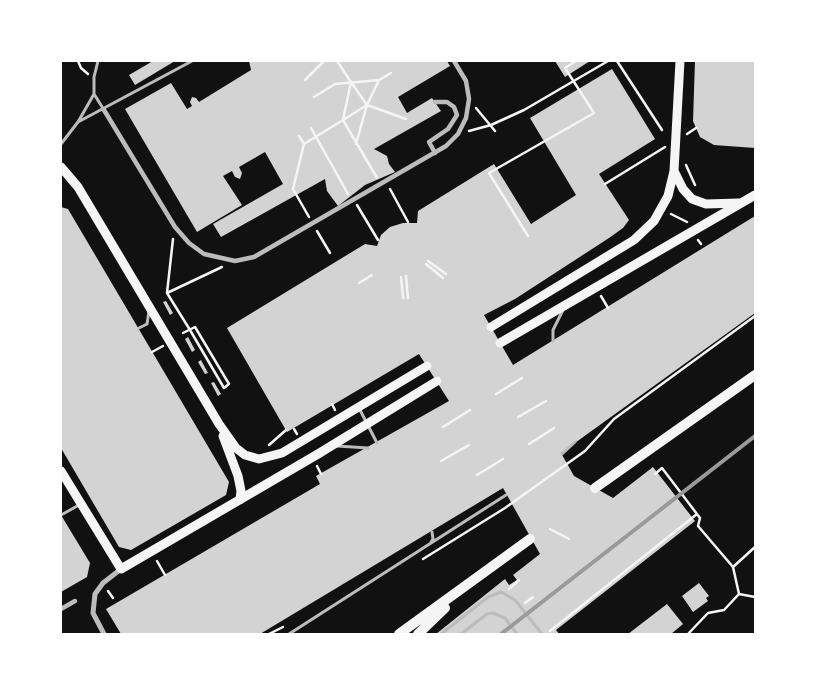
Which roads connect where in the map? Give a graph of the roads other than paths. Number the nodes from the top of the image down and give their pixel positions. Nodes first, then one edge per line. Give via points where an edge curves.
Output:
1 (98, 61) edge
2 (192, 61) edge
3 (454, 61) edge
4 (680, 61) edge
5 (94, 94) junction
6 (435, 102) dead end
7 (104, 110) junction
8 (78, 122) junction
9 (61, 144) edge
10 (435, 153) junction
11 (61, 167) edge
12 (674, 170) junction
13 (755, 195) edge
14 (744, 202) junction
15 (570, 302) junction
16 (147, 304) junction
17 (491, 327) dead end
18 (139, 328) dead end
19 (553, 341) dead end
20 (500, 343) dead end
21 (427, 366) dead end
22 (755, 376) edge
23 (437, 381) dead end
24 (359, 408) junction
25 (219, 424) junction
26 (368, 424) junction
27 (575, 442) dead end
28 (377, 443) dead end
29 (329, 448) junction
30 (368, 448) dead end
31 (562, 454) dead end
32 (62, 472) edge
33 (595, 488) dead end
34 (506, 495) dead end
35 (240, 500) junction
36 (82, 503) junction
37 (61, 515) edge
38 (432, 532) dead end
39 (530, 539) dead end
40 (431, 542) junction
41 (121, 569) junction
42 (467, 586) junction
43 (75, 601) dead end
44 (61, 609) edge
45 (104, 634) edge
46 (289, 634) edge
47 (399, 634) edge
48 (418, 634) edge
49 (441, 634) edge
50 (461, 634) edge
51 (517, 634) edge
52 (542, 634) edge

1 - 5 lane
2 - 7 lane
3 - 10 street via 466,81 469,99 466,118 458,134
4 - 12 main road
5 - 7 lane
5 - 8 lane
6 - 10 street via 447,102 454,107 456,115 448,129 429,142
7 - 8 lane
7 - 10 street via 175,227 204,254 235,261 254,257
8 - 9 lane
11 - 16 main road via 78,187
12 - 14 main road via 692,199 719,205
12 - 17 main road via 662,209 645,232
13 - 14 main road
14 - 15 main road
15 - 19 lane via 560,313 553,330
15 - 20 main road
16 - 18 lane via 149,319
16 - 25 main road
21 - 24 main road
22 - 33 highway
23 - 26 main road
24 - 25 main road via 270,458 245,455
24 - 26 lane
25 - 35 main road via 238,476
26 - 28 lane
26 - 29 main road
27 - 31 lane
29 - 30 lane via 352,445
29 - 35 main road
32 - 36 main road
34 - 40 lane
35 - 41 main road
36 - 37 lane
36 - 41 main road
38 - 40 lane
39 - 42 highway
40 - 46 lane
41 - 45 street via 103,582 95,594 93,613
42 - 47 highway
42 - 48 highway
43 - 44 street
49 - 52 lane via 488,597 501,592 515,600
50 - 51 lane via 493,613 505,618

